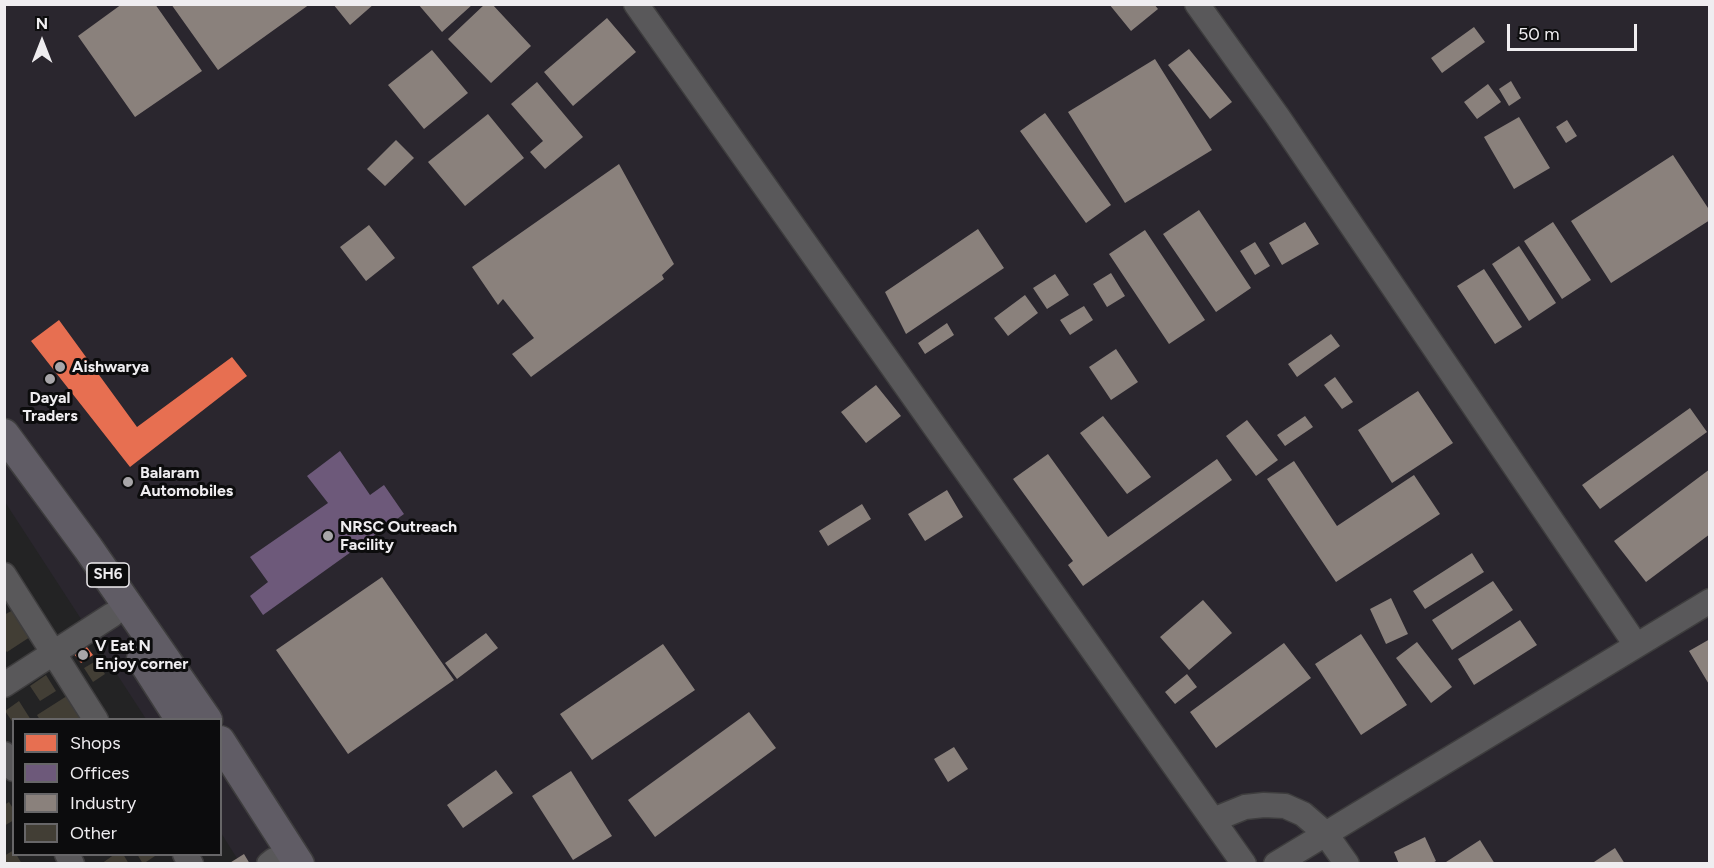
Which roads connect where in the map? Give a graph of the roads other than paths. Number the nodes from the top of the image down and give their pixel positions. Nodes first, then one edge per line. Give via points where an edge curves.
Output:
1 (636, 4) edge
2 (1197, 4) edge
3 (4, 434) edge
4 (4, 465) edge
5 (4, 575) edge
6 (1710, 602) edge
7 (13, 607) edge
8 (112, 615) junction
9 (1636, 645) junction
10 (53, 654) junction
11 (4, 685) edge
12 (95, 718) edge
13 (180, 718) edge
14 (206, 718) edge
15 (222, 745) edge
16 (222, 782) edge
17 (1213, 820) junction
18 (1325, 833) junction
19 (280, 863) edge
20 (1244, 864) edge
21 (1276, 864) edge
22 (1347, 864) edge

1 - 17 street
2 - 9 street
3 - 14 main road, SH6
4 - 8 main road, SH6
5 - 7 street
6 - 9 street
7 - 10 street
8 - 10 street
8 - 13 main road, SH6
9 - 18 street
10 - 11 street
10 - 12 street
15 - 19 main road
16 - 19 main road
17 - 18 street via 1245,807 1285,806 1303,814
17 - 20 street
18 - 21 street
18 - 22 street

